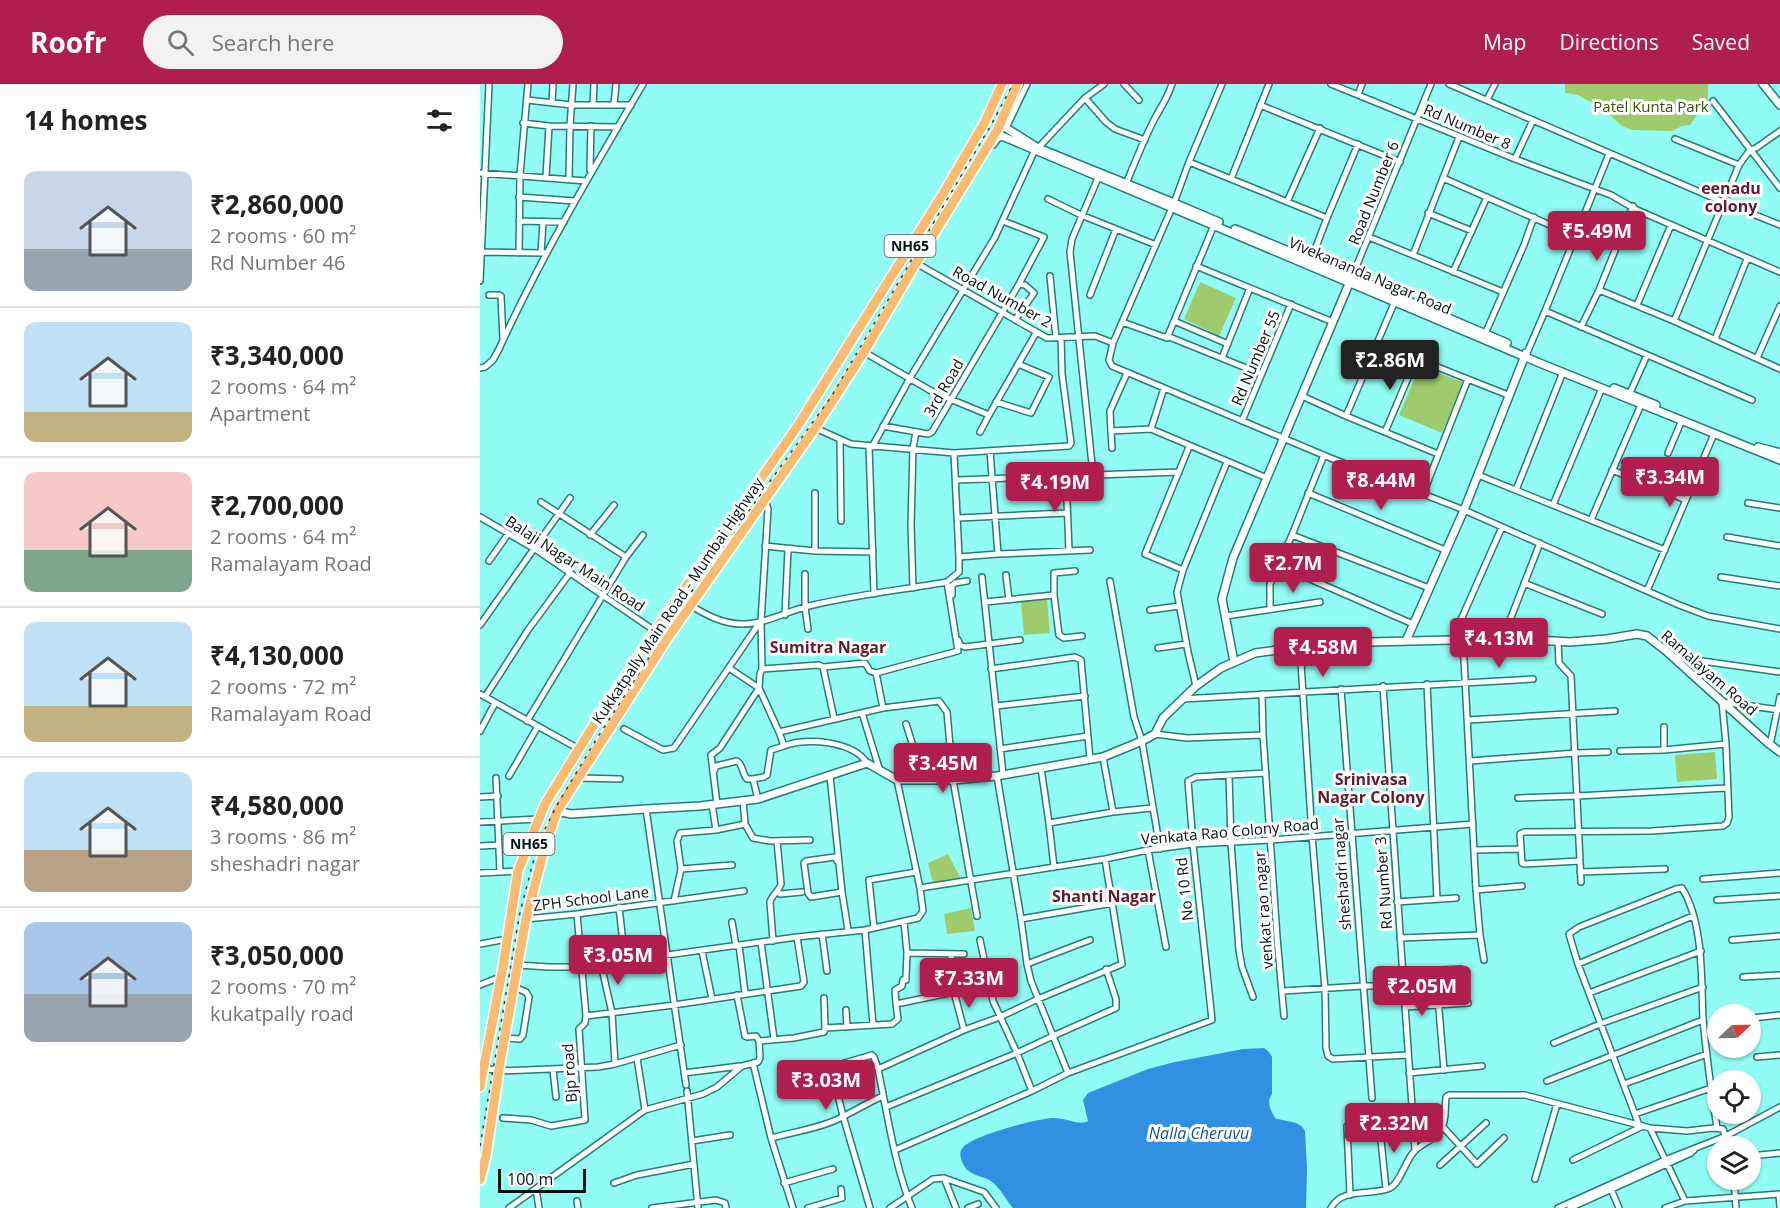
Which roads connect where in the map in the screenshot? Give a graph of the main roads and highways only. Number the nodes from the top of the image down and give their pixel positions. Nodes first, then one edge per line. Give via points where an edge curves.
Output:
1 (1002, 84) edge
2 (1017, 84) edge
3 (804, 415) junction
4 (816, 427) junction
5 (486, 1055) junction
6 (501, 1057) junction
7 (480, 1087) edge
8 (480, 1180) edge

1 - 3 highway, Kukkatpally Main Road - Mumbai Highway / NH65 via 985,123 943,194
2 - 4 highway, Kukkatpally Main Road - Mumbai Highway / NH65 via 1004,124
3 - 4 highway
3 - 5 highway, Kukkatpally Main Road - Mumbai Highway / NH65 via 656,631 545,804 518,871
4 - 6 highway, Kukkatpally Main Road - Mumbai Highway / NH65 via 690,605 557,811 526,919
5 - 6 highway
5 - 7 highway, Kukkatpally Main Road - Mumbai Highway / NH65
6 - 8 highway, Kukkatpally Main Road - Mumbai Highway / NH65

